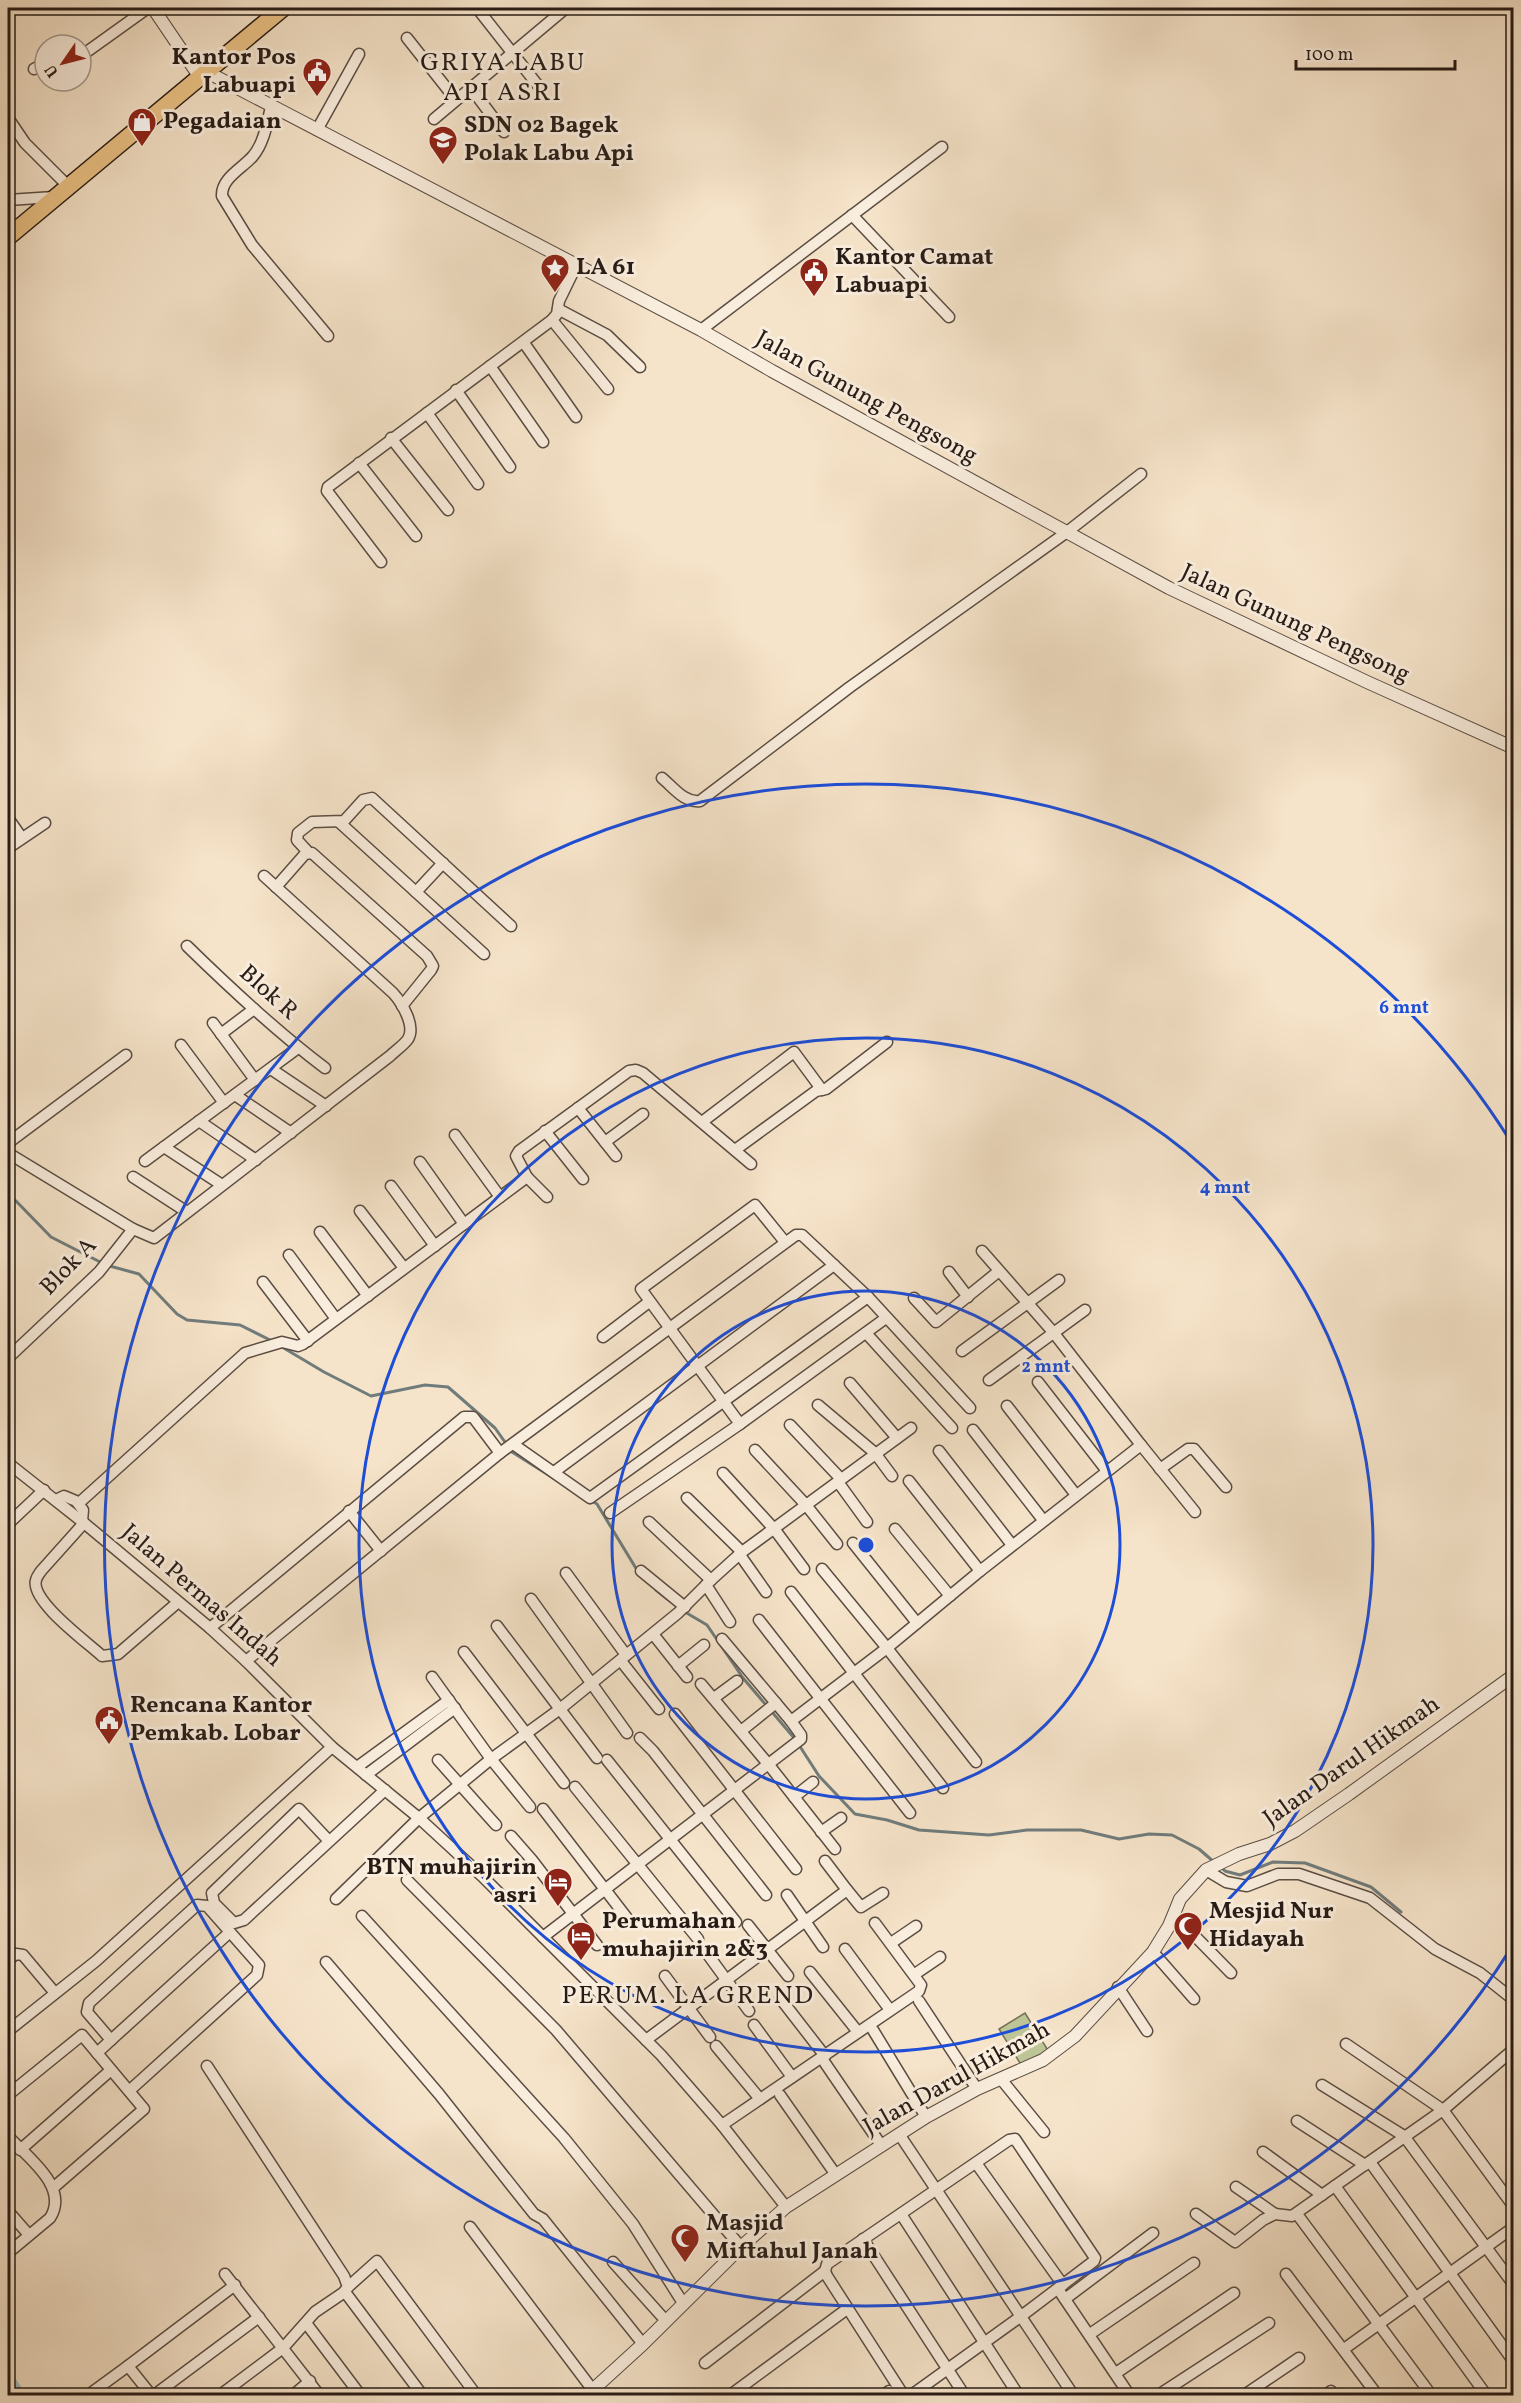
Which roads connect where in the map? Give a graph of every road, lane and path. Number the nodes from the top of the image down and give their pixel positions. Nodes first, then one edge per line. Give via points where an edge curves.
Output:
1 (148, 8) edge
2 (153, 8) edge
3 (283, 8) edge
4 (477, 8) edge
5 (561, 9) edge
6 (407, 38) dead end
7 (93, 47) edge
8 (511, 52) junction
9 (359, 54) dead end
10 (202, 74) junction
11 (471, 88) junction
12 (540, 88) dead end
13 (456, 100) junction
14 (272, 107) junction
15 (8, 118) edge
16 (434, 119) dead end
17 (317, 130) junction
18 (504, 132) dead end
19 (942, 147) dead end
20 (68, 186) junction
21 (54, 197) junction
22 (8, 200) edge
23 (852, 215) junction
24 (8, 237) edge
25 (576, 266) junction
26 (558, 309) junction
27 (949, 317) dead end
28 (552, 320) junction
29 (701, 330) junction
30 (328, 336) dead end
31 (524, 343) junction
32 (490, 366) junction
33 (640, 367) dead end
34 (608, 389) dead end
35 (456, 390) junction
36 (427, 413) junction
37 (576, 417) dead end
38 (391, 438) junction
39 (543, 442) dead end
40 (359, 463) junction
41 (510, 467) dead end
42 (1142, 474) dead end
43 (478, 484) dead end
44 (448, 510) dead end
45 (1067, 531) junction
46 (416, 536) dead end
47 (381, 562) dead end
48 (1514, 748) edge
49 (662, 778) dead end
50 (8, 818) edge
51 (339, 822) junction
52 (45, 823) dead end
53 (22, 838) junction
54 (8, 848) edge
55 (308, 852) junction
56 (443, 863) junction
57 (264, 876) dead end
58 (276, 887) junction
59 (416, 892) junction
60 (511, 926) dead end
61 (187, 946) dead end
62 (484, 954) dead end
63 (402, 1005) junction
64 (254, 1009) junction
65 (213, 1023) dead end
66 (221, 1034) junction
67 (887, 1042) dead end
68 (181, 1045) dead end
69 (298, 1048) junction
70 (126, 1055) dead end
71 (325, 1068) dead end
72 (271, 1069) junction
73 (255, 1080) junction
74 (822, 1090) junction
75 (235, 1095) junction
76 (224, 1103) junction
77 (326, 1106) junction
78 (578, 1108) junction
79 (643, 1114) dead end
80 (199, 1122) junction
81 (702, 1122) junction
82 (545, 1131) junction
83 (291, 1133) junction
84 (455, 1135) dead end
85 (605, 1142) junction
86 (8, 1143) edge
87 (164, 1148) junction
88 (735, 1150) junction
89 (8, 1153) edge
90 (616, 1156) dead end
91 (256, 1160) junction
92 (145, 1161) dead end
93 (420, 1162) dead end
94 (751, 1164) dead end
95 (133, 1177) dead end
96 (527, 1177) junction
97 (583, 1179) dead end
98 (222, 1185) junction
99 (391, 1186) dead end
100 (500, 1197) junction
101 (547, 1197) dead end
102 (360, 1211) dead end
103 (187, 1212) junction
104 (464, 1224) junction
105 (133, 1229) junction
106 (320, 1232) dead end
107 (785, 1242) junction
108 (435, 1246) junction
109 (982, 1251) dead end
110 (289, 1255) dead end
111 (834, 1264) junction
112 (404, 1269) junction
113 (999, 1271) junction
114 (949, 1272) dead end
115 (1059, 1280) dead end
116 (263, 1282) dead end
117 (368, 1296) junction
118 (868, 1297) junction
119 (968, 1297) junction
120 (914, 1298) dead end
121 (649, 1302) junction
122 (1027, 1302) junction
123 (1085, 1310) dead end
124 (886, 1318) junction
125 (336, 1319) junction
126 (669, 1328) junction
127 (1053, 1332) junction
128 (866, 1333) junction
129 (603, 1337) dead end
130 (308, 1341) junction
131 (962, 1351) dead end
132 (8, 1358) edge
133 (697, 1365) junction
134 (989, 1380) dead end
135 (1038, 1382) dead end
136 (850, 1383) dead end
137 (724, 1402) junction
138 (818, 1405) dead end
139 (1007, 1406) dead end
140 (970, 1408) dead end
141 (740, 1424) junction
142 (790, 1425) dead end
143 (911, 1428) dead end
144 (952, 1428) dead end
145 (973, 1430) dead end
146 (897, 1438) junction
147 (1141, 1445) junction
148 (506, 1448) junction
149 (755, 1450) dead end
150 (939, 1451) dead end
151 (875, 1454) junction
152 (8, 1463) edge
153 (1160, 1469) junction
154 (1107, 1471) junction
155 (554, 1472) junction
156 (723, 1473) dead end
157 (892, 1476) dead end
158 (839, 1480) junction
159 (909, 1481) dead end
160 (1226, 1487) dead end
161 (44, 1490) junction
162 (1076, 1495) junction
163 (687, 1498) dead end
164 (56, 1500) junction
165 (79, 1503) junction
166 (806, 1505) junction
167 (349, 1511) junction
168 (1195, 1512) dead end
169 (610, 1513) dead end
170 (1043, 1520) junction
171 (83, 1522) junction
172 (649, 1522) dead end
173 (867, 1522) dead end
174 (8, 1524) edge
175 (896, 1528) dead end
176 (775, 1530) junction
177 (853, 1543) dead end
178 (837, 1544) dead end
179 (1012, 1545) junction
180 (381, 1551) junction
181 (741, 1554) junction
182 (804, 1569) dead end
183 (822, 1569) dead end
184 (641, 1571) dead end
185 (980, 1571) junction
186 (566, 1573) dead end
187 (708, 1582) junction
188 (766, 1592) dead end
189 (791, 1592) dead end
190 (950, 1596) junction
191 (531, 1599) dead end
192 (177, 1603) junction
193 (682, 1610) junction
194 (759, 1620) dead end
195 (730, 1622) dead end
196 (917, 1623) junction
197 (498, 1626) dead end
198 (210, 1628) junction
199 (653, 1634) junction
200 (722, 1639) dead end
201 (704, 1645) dead end
202 (887, 1648) junction
203 (464, 1652) dead end
204 (624, 1658) junction
205 (246, 1661) junction
206 (678, 1666) junction
207 (855, 1672) junction
208 (1514, 1675) edge
209 (432, 1677) dead end
210 (687, 1677) dead end
211 (737, 1681) dead end
212 (592, 1683) junction
213 (701, 1684) dead end
214 (820, 1697) junction
215 (714, 1698) junction
216 (452, 1704) junction
217 (771, 1708) junction
218 (560, 1709) junction
219 (659, 1709) dead end
220 (675, 1714) dead end
221 (791, 1721) junction
222 (741, 1731) junction
223 (627, 1733) dead end
224 (527, 1734) junction
225 (640, 1738) dead end
226 (332, 1747) junction
227 (491, 1759) junction
228 (438, 1760) dead end
229 (976, 1762) dead end
230 (769, 1765) junction
231 (357, 1767) junction
232 (366, 1775) junction
233 (813, 1782) dead end
234 (564, 1783) dead end
235 (461, 1785) junction
236 (575, 1787) dead end
237 (943, 1788) dead end
238 (386, 1790) junction
239 (735, 1790) junction
240 (794, 1797) junction
241 (531, 1807) dead end
242 (543, 1809) dead end
243 (910, 1813) dead end
244 (704, 1815) junction
245 (419, 1818) junction
246 (841, 1818) dead end
247 (496, 1825) dead end
248 (821, 1832) junction
249 (511, 1836) dead end
250 (672, 1840) junction
251 (329, 1841) junction
252 (835, 1849) dead end
253 (825, 1861) dead end
254 (639, 1865) junction
255 (1212, 1867) junction
256 (796, 1869) dead end
257 (407, 1880) dead end
258 (606, 1889) junction
259 (847, 1890) junction
260 (883, 1893) dead end
261 (766, 1895) dead end
262 (787, 1895) dead end
263 (336, 1899) dead end
264 (574, 1914) junction
265 (362, 1916) dead end
266 (627, 1918) dead end
267 (1172, 1919) junction
268 (806, 1921) junction
269 (736, 1922) dead end
270 (875, 1923) dead end
271 (748, 1925) dead end
272 (916, 1926) dead end
273 (230, 1932) junction
274 (543, 1937) junction
275 (698, 1939) dead end
276 (891, 1943) junction
277 (597, 1945) dead end
278 (823, 1947) dead end
279 (845, 1949) dead end
280 (768, 1950) junction
281 (706, 1952) dead end
282 (1153, 1952) junction
283 (940, 1957) dead end
284 (8, 1960) edge
285 (326, 1962) dead end
286 (810, 1972) dead end
287 (1231, 1973) dead end
288 (915, 1974) junction
289 (788, 1976) dead end
290 (665, 1977) dead end
291 (726, 1980) junction
292 (1118, 1987) junction
293 (55, 1993) junction
294 (780, 1998) dead end
295 (1194, 1999) dead end
296 (1514, 2000) edge
297 (919, 2001) dead end
298 (688, 2010) junction
299 (890, 2010) junction
300 (749, 2011) dead end
301 (754, 2025) dead end
302 (873, 2030) dead end
303 (8, 2031) edge
304 (1147, 2031) dead end
305 (858, 2032) junction
306 (111, 2040) junction
307 (646, 2040) junction
308 (1346, 2044) dead end
309 (1514, 2049) edge
310 (97, 2054) junction
311 (825, 2059) junction
312 (207, 2066) dead end
313 (111, 2070) junction
314 (792, 2077) junction
315 (1001, 2079) junction
316 (1322, 2085) dead end
317 (977, 2089) junction
318 (129, 2091) junction
319 (8, 2095) edge
320 (780, 2095) dead end
321 (760, 2099) junction
322 (1443, 2110) junction
323 (926, 2117) junction
324 (1297, 2121) dead end
325 (722, 2125) junction
326 (1044, 2132) dead end
327 (899, 2134) junction
328 (8, 2136) edge
329 (1404, 2136) junction
330 (881, 2145) junction
331 (20, 2150) junction
332 (1263, 2152) dead end
333 (976, 2163) junction
334 (1367, 2164) junction
335 (836, 2175) junction
336 (1236, 2187) dead end
337 (1335, 2187) junction
338 (53, 2188) junction
339 (937, 2190) junction
340 (1322, 2195) junction
341 (786, 2207) junction
342 (1514, 2207) edge
343 (8, 2211) edge
344 (901, 2214) junction
345 (1196, 2214) dead end
346 (1275, 2214) junction
347 (1298, 2214) junction
348 (470, 2227) dead end
349 (1514, 2227) edge
350 (1153, 2233) dead end
351 (29, 2235) junction
352 (863, 2239) junction
353 (741, 2247) junction
354 (1485, 2247) junction
355 (8, 2253) edge
356 (613, 2262) dead end
357 (1194, 2264) dead end
358 (825, 2271) junction
359 (1450, 2272) junction
360 (225, 2274) dead end
361 (1286, 2274) dead end
362 (235, 2285) junction
363 (1514, 2285) edge
364 (1060, 2287) junction
365 (347, 2289) junction
366 (1233, 2292) dead end
367 (1415, 2297) junction
368 (1065, 2299) junction
369 (683, 2303) junction
370 (847, 2309) junction
371 (259, 2317) junction
372 (1020, 2317) junction
373 (666, 2321) junction
374 (306, 2323) junction
375 (1269, 2323) dead end
376 (1378, 2323) junction
377 (1090, 2334) junction
378 (984, 2343) junction
379 (643, 2344) junction
380 (283, 2348) junction
381 (1344, 2349) junction
382 (1299, 2358) dead end
383 (1514, 2362) edge
384 (705, 2364) dead end
385 (128, 2366) junction
386 (946, 2369) junction
387 (1116, 2373) junction
388 (310, 2381) junction
389 (589, 2392) edge
390 (87, 2396) edge
391 (152, 2396) edge
392 (219, 2396) edge
393 (292, 2396) edge
394 (320, 2396) edge
395 (361, 2396) edge
396 (423, 2396) edge
397 (477, 2396) edge
398 (729, 2396) edge
399 (904, 2396) edge
400 (910, 2396) edge
401 (965, 2396) edge
402 (1019, 2396) edge
403 (1074, 2396) edge
404 (1130, 2396) edge
405 (1157, 2396) edge
406 (1243, 2396) edge
407 (1378, 2396) edge
408 (1432, 2396) edge
409 (1487, 2396) edge

1 - 7 street
2 - 10 street
3 - 10 highway
4 - 8 street
5 - 8 street
6 - 13 street
8 - 11 street
8 - 12 street
9 - 17 street
10 - 14 street, Jalan Gunung Pengsong
10 - 20 highway
11 - 13 street
11 - 18 street
13 - 16 street
14 - 17 street, Jalan Gunung Pengsong
14 - 30 street via 260,147 224,184 222,196 252,245
15 - 20 street via 25,143
17 - 25 street, Jalan Gunung Pengsong
19 - 23 street
20 - 21 highway
21 - 22 street
21 - 24 highway
23 - 27 street
23 - 29 street
25 - 26 street
25 - 29 street, Jalan Gunung Pengsong
26 - 28 street
26 - 33 street via 607,335
28 - 31 street
28 - 34 street
29 - 45 street, Jalan Gunung Pengsong
31 - 32 street
31 - 37 street
32 - 35 street
32 - 39 street
35 - 36 street
35 - 41 street
36 - 38 street
36 - 43 street
38 - 40 street
38 - 44 street
40 - 46 street
40 - 47 street via 327,490
42 - 45 street
45 - 48 street, Jalan Gunung Pengsong via 1214,611
45 - 49 street via 700,801 690,801
50 - 53 street
51 - 55 street via 312,822 298,833 297,840
51 - 56 street via 363,800 372,798
51 - 59 street
52 - 53 street
53 - 54 street
55 - 58 street
55 - 63 street via 431,962 431,970
56 - 59 street
56 - 60 street
57 - 58 street
58 - 63 street
59 - 62 street
61 - 64 street, Blok R
63 - 77 street via 410,1027 408,1039
64 - 66 street
64 - 69 street, Blok R
65 - 66 street
66 - 73 street
67 - 74 street
68 - 76 street
69 - 71 street, Blok R
69 - 72 street
70 - 86 street
72 - 73 street
72 - 77 street
73 - 75 street
74 - 81 street via 794,1053
74 - 88 street
75 - 76 street
75 - 83 street
76 - 80 street
77 - 83 street
78 - 81 street via 636,1070
78 - 82 street
78 - 85 street
79 - 85 street
80 - 87 street
80 - 91 street
81 - 88 street
82 - 96 street via 516,1156
82 - 97 street
83 - 91 street
84 - 100 street
85 - 90 street
87 - 92 street
87 - 98 street
88 - 94 street
89 - 105 street
91 - 98 street
93 - 104 street
95 - 103 street
96 - 100 street
96 - 101 street
98 - 103 street
99 - 108 street
100 - 104 street
102 - 112 street
103 - 105 street via 154,1238
104 - 108 street
105 - 132 street, Blok A via 99,1272
106 - 117 street
107 - 111 street via 802,1235
107 - 121 street via 758,1206 753,1206 642,1288
107 - 126 street
108 - 112 street
109 - 113 street
110 - 125 street
111 - 118 street
111 - 133 street
112 - 117 street
113 - 119 street
113 - 122 street
114 - 119 street
115 - 122 street
116 - 130 street
117 - 125 street
118 - 124 street
118 - 137 street
119 - 120 street via 936,1322
121 - 126 street
121 - 129 street
122 - 127 street
122 - 131 street
123 - 127 street
124 - 128 street
124 - 140 street
125 - 130 street
126 - 133 street
126 - 148 street
127 - 134 street
127 - 147 street
128 - 141 street
128 - 144 street
130 - 165 street via 298,1346 278,1344 245,1353
133 - 137 street
133 - 155 street
135 - 154 street
136 - 146 street
137 - 141 street
137 - 155 street via 590,1498
138 - 151 street
139 - 162 street
141 - 169 street
142 - 158 street
143 - 146 street
145 - 170 street
146 - 151 street
147 - 153 street
147 - 154 street
148 - 155 street
148 - 167 street via 473,1418 464,1417
148 - 180 street
149 - 166 street
150 - 179 street
151 - 157 street
151 - 158 street
152 - 161 street, Jalan Permas Indah
153 - 160 street via 1188,1449 1194,1449
153 - 168 street
154 - 162 street
156 - 176 street
158 - 166 street
158 - 173 street
159 - 185 street
161 - 164 street, Jalan Permas Indah
161 - 174 street
162 - 170 street
163 - 181 street
164 - 165 street via 67,1496
164 - 171 street, Jalan Permas Indah
165 - 171 street
166 - 176 street
166 - 178 street
167 - 180 street
167 - 198 street
170 - 179 street
171 - 192 street, Jalan Permas Indah
171 - 192 street via 41,1572 36,1587 48,1608 102,1656 118,1654
172 - 187 street
175 - 190 street
176 - 181 street
176 - 182 street
177 - 196 street
179 - 185 street
180 - 205 street
181 - 187 street
181 - 188 street
183 - 202 street
184 - 193 street
185 - 190 street
186 - 204 street
187 - 193 street
187 - 195 street
189 - 207 street
190 - 196 street
191 - 212 street
192 - 198 street, Jalan Permas Indah
193 - 199 street
194 - 214 street
196 - 202 street
197 - 218 street
198 - 205 street, Jalan Permas Indah
199 - 204 street
199 - 206 street
200 - 217 street
201 - 206 street
202 - 207 street
202 - 229 street
203 - 224 street
204 - 212 street
204 - 219 street
205 - 226 street, Jalan Permas Indah
206 - 210 street
207 - 214 street
207 - 237 street
208 - 255 street, Jalan Darul Hikmah via 1309,1822 1270,1844
209 - 216 street
211 - 215 street
212 - 218 street
212 - 223 street
213 - 215 street
214 - 221 street
214 - 243 street
215 - 222 street
216 - 227 street
216 - 231 street
216 - 232 street
217 - 221 street
217 - 222 street
218 - 224 street
218 - 250 street
220 - 239 street
221 - 230 street via 801,1735
222 - 230 street
224 - 227 street
224 - 234 street
225 - 244 street
226 - 231 street, Jalan Permas Indah
226 - 293 street via 96,1961
227 - 235 street
227 - 241 street
228 - 235 street
230 - 239 street
230 - 240 street
231 - 232 street, Jalan Permas Indah
232 - 238 street, Jalan Permas Indah
233 - 240 street
235 - 245 street
235 - 247 street
236 - 254 street
238 - 245 street, Jalan Permas Indah
238 - 251 street
239 - 244 street
239 - 256 street
240 - 248 street
242 - 258 street
244 - 250 street
244 - 261 street
245 - 263 street
245 - 274 street, Jalan Permas Indah
246 - 248 street
248 - 252 street
249 - 264 street
250 - 254 street
250 - 269 street
251 - 251 street via 244,1920 234,1923 214,1903 212,1893 299,1809
253 - 259 street
254 - 258 street
254 - 275 street
255 - 267 street, Jalan Darul Hikmah via 1180,1899
255 - 296 street via 1226,1882 1247,1886 1278,1874 1299,1874 1370,1898 1427,1944 1480,1973
257 - 353 street via 556,2030
258 - 264 street
258 - 266 street
259 - 260 street via 861,1907
259 - 268 street
262 - 268 street
264 - 274 street
264 - 277 street
265 - 369 street via 564,2138 633,2224
267 - 282 street, Jalan Darul Hikmah
267 - 287 street
268 - 278 street
268 - 280 street
270 - 276 street
271 - 280 street
272 - 276 street
273 - 306 street
273 - 306 street via 207,1906 196,1905 89,2004 87,2012
273 - 318 street via 259,1965 257,1975
274 - 307 street, Jalan Permas Indah
276 - 288 street
279 - 299 street
280 - 289 street
280 - 291 street
281 - 291 street
282 - 292 street, Jalan Darul Hikmah
282 - 295 street
283 - 288 street
284 - 293 street via 16,1954 23,1955
285 - 379 street
286 - 305 street
288 - 299 street via 921,1989
290 - 298 street
291 - 298 street
291 - 300 street
292 - 304 street
292 - 315 street, Jalan Darul Hikmah via 1086,2026 1064,2045 1043,2060
293 - 303 street
294 - 311 street
297 - 317 street
298 - 307 street
298 - 321 street
299 - 305 street
301 - 314 street
302 - 323 street
305 - 311 street
306 - 310 street
307 - 325 street, Jalan Permas Indah
308 - 322 street
309 - 322 street
310 - 313 street
310 - 319 street via 82,2035
311 - 314 street
311 - 330 street
312 - 365 street via 344,2276
313 - 318 street
313 - 331 street
314 - 321 street
315 - 317 street, Jalan Darul Hikmah
315 - 326 street
316 - 329 street
317 - 323 street, Jalan Darul Hikmah
318 - 338 street via 144,2109
320 - 335 street
321 - 325 street
322 - 329 street
322 - 342 street
323 - 327 street, Jalan Darul Hikmah
324 - 334 street
325 - 341 street, Jalan Permas Indah
327 - 330 street, Jalan Darul Hikmah
327 - 339 street
328 - 331 street
329 - 334 street
329 - 354 street
330 - 335 street, Jalan Darul Hikmah
331 - 338 street
332 - 340 street
333 - 339 street
333 - 364 street
333 - 364 street via 1009,2140 1015,2139 1021,2146 1095,2258
334 - 337 street
334 - 359 street
335 - 341 street, Jalan Darul Hikmah
336 - 346 street
337 - 340 street
337 - 367 street
338 - 351 street via 54,2211
339 - 344 street
339 - 372 street
340 - 347 street
341 - 353 street, Jalan Darul Hikmah
343 - 351 street
344 - 352 street
344 - 378 street
345 - 346 street via 1235,2242
346 - 347 street
347 - 376 street
348 - 389 street
349 - 354 street
350 - 368 street
351 - 355 street
352 - 358 street via 831,2260
352 - 386 street
353 - 369 street, Jalan Darul Hikmah
354 - 359 street
354 - 363 street
356 - 373 street
357 - 377 street
358 - 370 street
358 - 384 street
359 - 367 street
359 - 383 street
360 - 362 street
361 - 381 street
362 - 371 street
362 - 385 street
364 - 368 street
364 - 372 street
365 - 374 street via 321,2306
365 - 396 street
365 - 397 street via 377,2261
366 - 387 street
367 - 376 street
367 - 409 street
368 - 377 street
369 - 373 street, Jalan Darul Hikmah
370 - 398 street
370 - 399 street
371 - 380 street
371 - 391 street
372 - 378 street
372 - 403 street
373 - 379 street, Jalan Darul Hikmah
374 - 380 street
374 - 395 street
375 - 405 street
376 - 381 street
376 - 408 street
377 - 387 street
378 - 386 street
378 - 402 street
379 - 389 street, Jalan Darul Hikmah
380 - 388 street
380 - 392 street
381 - 407 street
382 - 406 street
385 - 390 street
385 - 391 street
386 - 400 street
386 - 401 street
387 - 404 street
388 - 393 street
388 - 394 street

